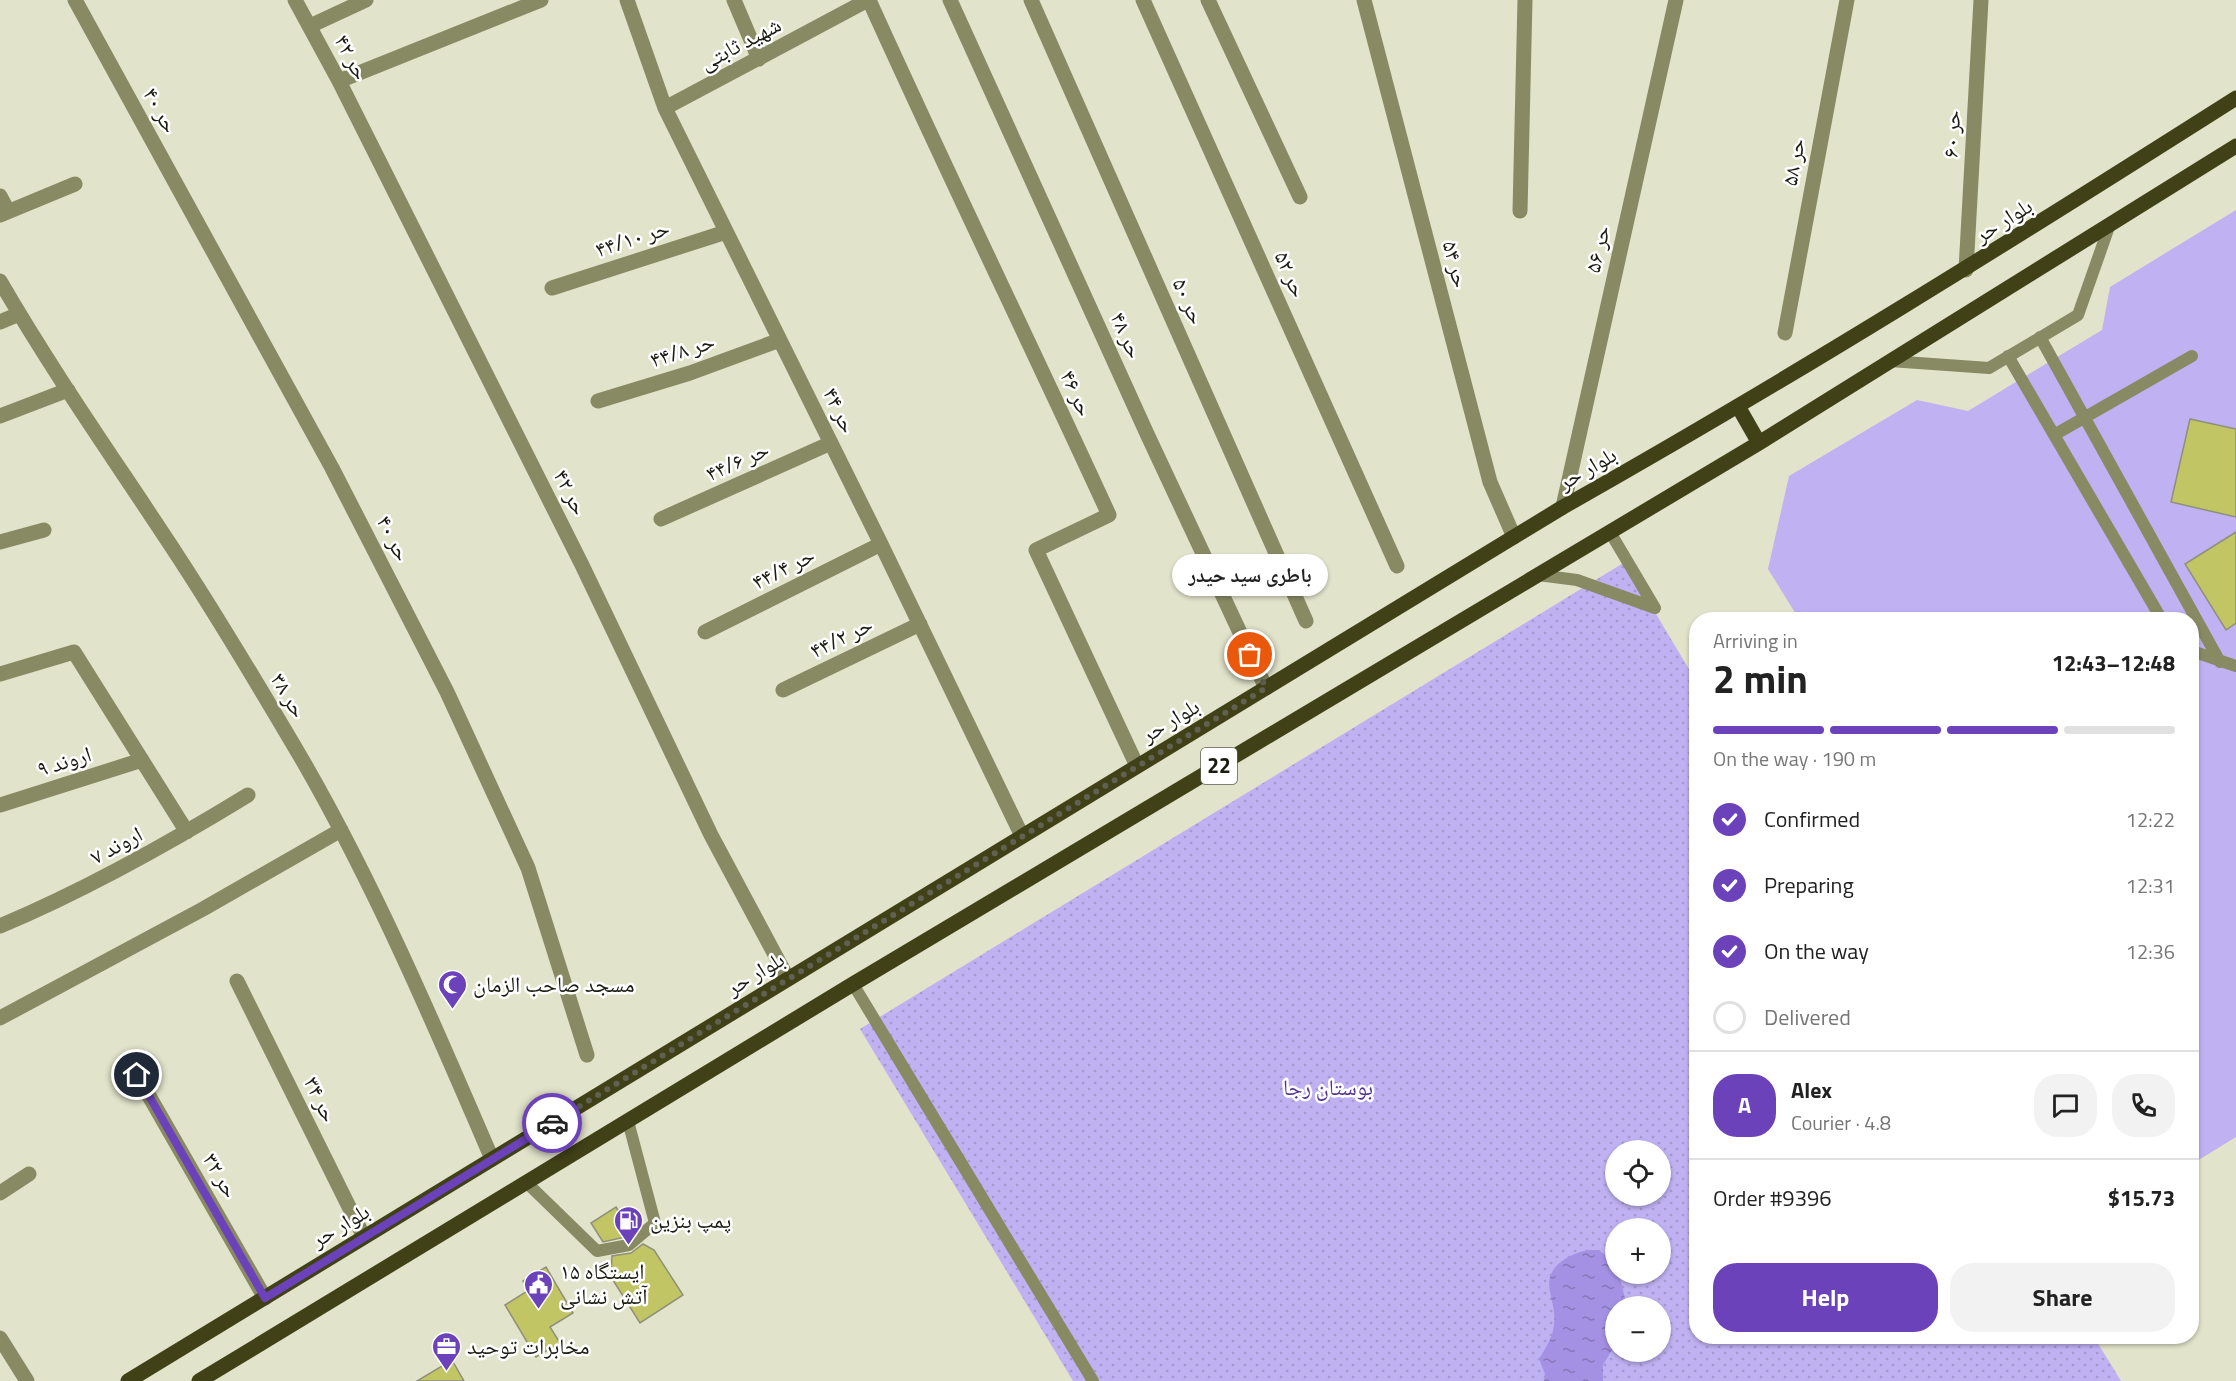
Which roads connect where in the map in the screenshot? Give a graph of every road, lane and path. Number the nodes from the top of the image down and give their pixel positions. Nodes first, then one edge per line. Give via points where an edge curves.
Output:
1 (75, 0) edge
2 (295, 0) edge
3 (366, 0) edge
4 (541, 0) edge
5 (627, 0) edge
6 (734, 0) edge
7 (868, 0) edge
8 (950, 0) edge
9 (1031, 0) edge
10 (1143, 0) edge
11 (1208, 0) edge
12 (1364, 0) edge
13 (1525, 0) edge
14 (1676, 0) edge
15 (1847, 0) edge
16 (1982, 0) edge
17 (837, 7) edge
18 (310, 26) junction
19 (759, 59) junction
20 (339, 81) junction
21 (2236, 98) edge
22 (665, 108) junction
23 (2236, 146) edge
24 (75, 184) dead end
25 (0, 196) edge
26 (1300, 197) dead end
27 (1520, 211) dead end
28 (4, 213) edge
29 (2110, 224) junction
30 (726, 232) junction
31 (1966, 270) junction
32 (0, 281) edge
33 (552, 288) dead end
34 (19, 314) junction
35 (0, 322) edge
36 (1785, 333) dead end
37 (2040, 337) junction
38 (780, 340) junction
39 (2008, 356) junction
40 (2192, 356) dead end
41 (1890, 361) junction
42 (68, 390) junction
43 (598, 401) dead end
44 (1739, 408) junction
45 (0, 416) edge
46 (2085, 418) junction
47 (2055, 435) junction
48 (831, 443) junction
49 (1760, 443) junction
50 (1563, 507) junction
51 (661, 519) dead end
52 (44, 530) dead end
53 (1610, 532) junction
54 (1514, 537) junction
55 (0, 542) edge
56 (881, 544) junction
57 (1397, 566) dead end
58 (1538, 575) junction
59 (2157, 612) edge
60 (2192, 612) edge
61 (1306, 621) dead end
62 (920, 624) junction
63 (2199, 624) edge
64 (705, 632) dead end
65 (2199, 654) edge
66 (2220, 662) junction
67 (2236, 666) edge
68 (0, 674) edge
69 (1266, 688) junction
70 (783, 690) dead end
71 (142, 760) junction
72 (1137, 766) junction
73 (248, 795) dead end
74 (0, 805) edge
75 (340, 830) junction
76 (187, 832) junction
77 (1022, 836) junction
78 (0, 926) edge
79 (788, 979) junction
80 (237, 981) dead end
81 (854, 984) junction
82 (0, 1018) edge
83 (587, 1055) dead end
84 (137, 1075) dead end
85 (628, 1121) junction
86 (492, 1159) junction
87 (28, 1174) dead end
88 (526, 1183) junction
89 (0, 1193) edge
90 (364, 1237) junction
91 (265, 1298) junction
92 (0, 1338) edge
93 (27, 1381) edge
94 (128, 1381) edge
95 (199, 1381) edge
96 (1093, 1381) edge

1 - 83 street, حر ۴۰ via 332,468 447,692 528,867
2 - 18 street, حر ۴۲
3 - 18 street
4 - 20 street
5 - 22 street, حر ۴۴
6 - 19 street
7 - 17 street, شهید ثابتی
7 - 72 street, حر ۴۶ via 1108,515 1036,550
8 - 69 street, حر ۴۸
9 - 61 street, حر ۵۰
10 - 57 street, حر ۵۲
11 - 26 street
12 - 54 street, حر ۵۴ via 1490,482
13 - 27 street
14 - 50 street, حر ۵۶
15 - 36 street, حر ۵۸
16 - 31 street, حر ۶۰
17 - 19 street, شهید ثابتی via 815,30
18 - 20 street, حر ۴۲
19 - 22 street, شهید ثابتی
20 - 79 street, حر ۴۲ via 582,566 711,835
21 - 31 main road, بلوار حر / 22
22 - 30 street, حر ۴۴
23 - 29 main road, 22
24 - 28 street
25 - 28 street
29 - 37 lane via 2078,315
29 - 41 main road, 22
30 - 33 street, حر ۴۴/۱۰
30 - 38 street, حر ۴۴
31 - 44 main road, بلوار حر / 22
32 - 34 street, حر ۳۸
34 - 35 street
34 - 42 street, حر ۳۸
37 - 39 lane
37 - 46 lane
38 - 43 street, حر ۴۴/۸
38 - 48 street, حر ۴۴
39 - 41 lane via 1989,368
39 - 47 lane
40 - 46 lane
41 - 49 main road, 22
42 - 45 street
42 - 75 street, حر ۳۸ via 180,560 303,761
44 - 49 main road
44 - 50 main road, بلوار حر / 22
46 - 47 lane
46 - 60 lane
47 - 59 lane
48 - 51 street, حر ۴۴/۶
48 - 56 street, حر ۴۴
49 - 53 main road, 22
50 - 54 main road, بلوار حر / 22
52 - 55 street
53 - 58 main road, 22
53 - 58 lane via 1655,608 1577,580
54 - 69 main road, بلوار حر / 22
56 - 62 street, حر ۴۴
56 - 64 street, حر ۴۴/۴
58 - 81 main road, 22
62 - 70 street, حر ۴۴/۲
62 - 77 street, حر ۴۴
63 - 66 lane
65 - 66 lane
66 - 67 lane
68 - 71 street via 74,652
69 - 72 main road, بلوار حر / 22
71 - 74 street, اروند ۹
71 - 76 street
72 - 77 main road, بلوار حر / 22
73 - 76 street, اروند ۷
75 - 82 street
75 - 86 street, حر ۳۸ via 428,1010
76 - 78 street, اروند ۷ via 50,905
77 - 79 main road, بلوار حر / 22
79 - 86 main road, بلوار حر / 22
80 - 90 street, حر ۳۴
81 - 85 main road, 22
81 - 96 lane
84 - 91 street, حر ۳۲
85 - 88 main road, 22
85 - 88 lane via 655,1223 628,1245 597,1251
86 - 90 main road, بلوار حر / 22
87 - 89 street
88 - 95 main road, 22
90 - 91 main road, بلوار حر / 22
91 - 94 main road, بلوار حر / 22
92 - 93 street

